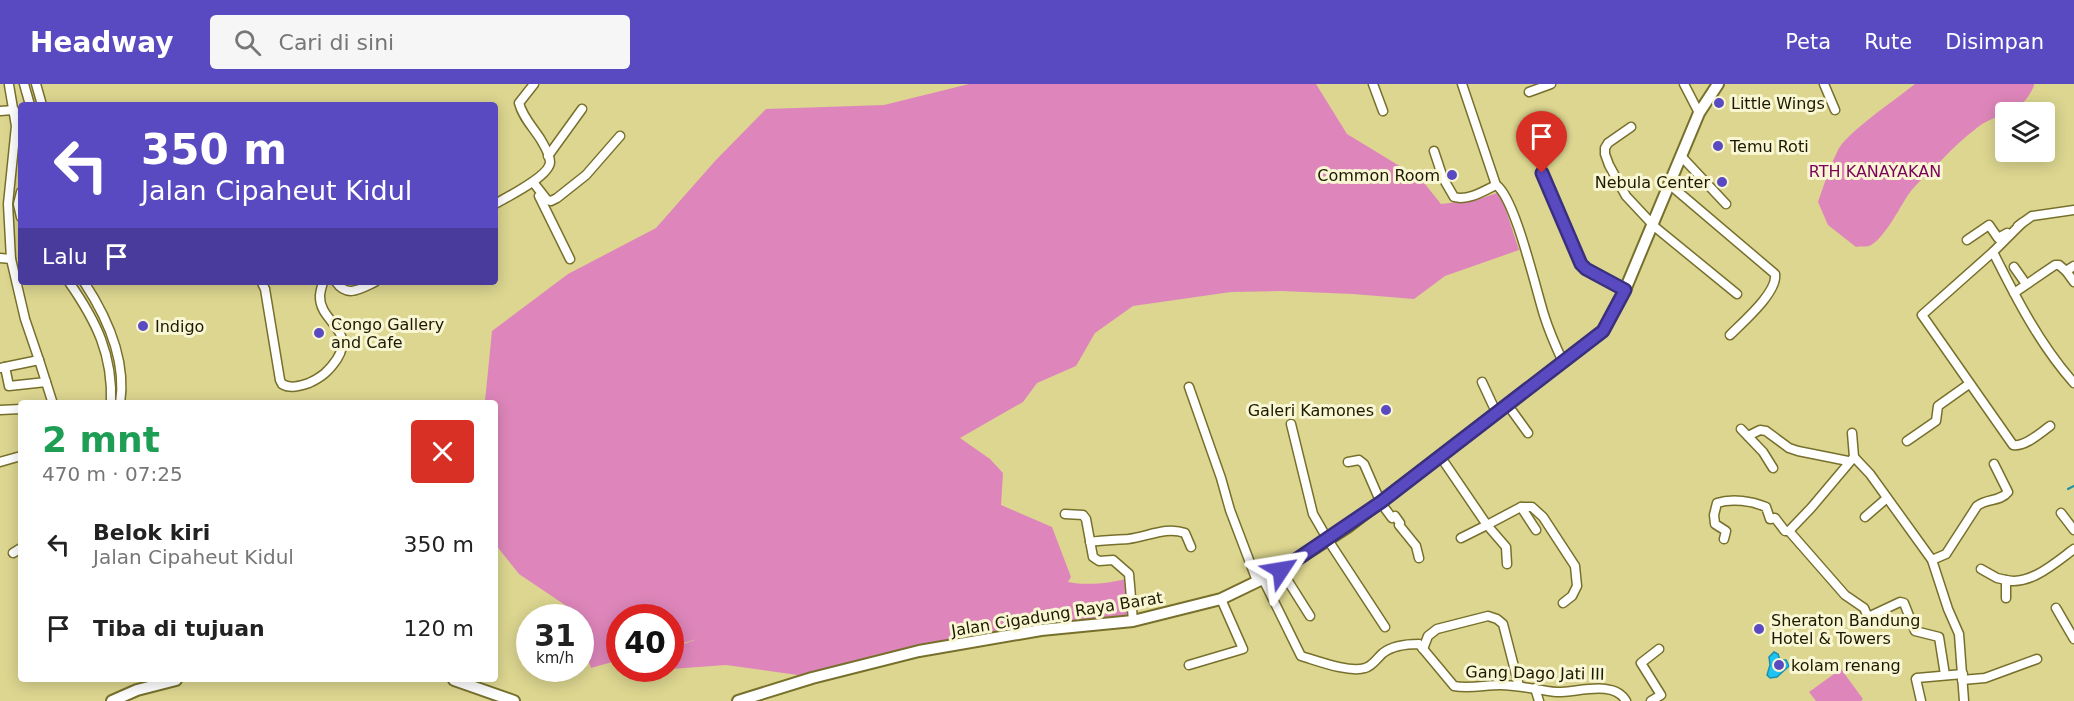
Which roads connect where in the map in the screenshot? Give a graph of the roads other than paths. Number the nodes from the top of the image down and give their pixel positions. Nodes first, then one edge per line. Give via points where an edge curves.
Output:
1 (36, 84) edge
2 (1375, 84) edge
3 (1462, 84) edge
4 (1551, 84) edge
5 (1684, 84) edge
6 (1718, 84) edge
7 (1824, 84) edge
8 (9, 85) edge
9 (24, 85) edge
10 (530, 86) edge
11 (1529, 92) dead end
12 (29, 102) edge
13 (41, 102) edge
14 (582, 109) dead end
15 (14, 110) junction
16 (1835, 110) dead end
17 (0, 111) edge
18 (1383, 111) dead end
19 (1699, 113) junction
20 (1630, 127) dead end
21 (620, 136) dead end
22 (1434, 151) dead end
23 (548, 156) junction
24 (1681, 156) junction
25 (1542, 173) dead end
26 (531, 183) junction
27 (1669, 184) junction
28 (1496, 185) junction
29 (498, 202) edge
30 (1726, 204) dead end
31 (2074, 210) edge
32 (2022, 223) junction
33 (1652, 224) junction
34 (1967, 240) dead end
35 (0, 244) edge
36 (10, 248) junction
37 (1993, 252) junction
38 (0, 258) edge
39 (11, 258) junction
40 (570, 259) dead end
41 (2074, 266) edge
42 (2014, 267) dead end
43 (17, 269) edge
44 (2066, 271) junction
45 (2074, 282) edge
46 (2026, 284) junction
47 (20, 285) edge
48 (71, 285) edge
49 (86, 285) edge
50 (263, 285) edge
51 (322, 285) edge
52 (339, 285) edge
53 (369, 285) edge
54 (1625, 290) junction
55 (2014, 293) junction
56 (1737, 294) dead end
57 (1730, 335) dead end
58 (39, 360) junction
59 (1563, 363) junction
60 (3, 368) edge
61 (46, 382) junction
62 (1482, 382) dead end
63 (2074, 383) edge
64 (1969, 384) junction
65 (1189, 387) dead end
66 (52, 400) edge
67 (111, 400) edge
68 (120, 400) edge
69 (1507, 404) junction
70 (18, 409) edge
71 (0, 410) edge
72 (1496, 412) junction
73 (1291, 424) dead end
74 (2050, 426) dead end
75 (1528, 433) dead end
76 (1852, 433) dead end
77 (1907, 441) dead end
78 (1440, 456) junction
79 (18, 457) edge
80 (1851, 459) junction
81 (0, 462) edge
82 (1348, 462) dead end
83 (1994, 464) dead end
84 (1773, 468) dead end
85 (1887, 498) junction
86 (1381, 502) junction
87 (1521, 507) junction
88 (2061, 513) dead end
89 (1065, 514) dead end
90 (1864, 517) dead end
91 (1487, 525) junction
92 (1536, 530) dead end
93 (2074, 530) edge
94 (1789, 531) junction
95 (1461, 538) dead end
96 (1724, 539) dead end
97 (1328, 540) junction
98 (1090, 542) junction
99 (1191, 547) dead end
100 (2074, 549) edge
101 (1419, 558) dead end
102 (1932, 560) junction
103 (1507, 564) dead end
104 (1981, 569) dead end
105 (1281, 570) junction
106 (1260, 580) junction
107 (2006, 580) junction
108 (2006, 598) dead end
109 (1221, 599) junction
110 (1563, 603) dead end
111 (2056, 608) dead end
112 (1310, 616) dead end
113 (1132, 621) junction
114 (1385, 627) dead end
115 (2074, 638) edge
116 (1423, 649) junction
117 (1659, 649) dead end
118 (2037, 659) dead end
119 (1189, 664) dead end
120 (1945, 675) junction
121 (1963, 677) junction
122 (163, 682) edge
123 (460, 682) edge
124 (1519, 686) junction
125 (1535, 688) junction
126 (112, 701) edge
127 (514, 701) edge
128 (738, 701) edge
129 (1539, 701) edge
130 (1626, 701) edge
131 (1651, 701) edge
132 (1921, 701) edge
133 (1964, 701) edge

1 - 13 street
2 - 18 street
3 - 28 street
4 - 11 street
5 - 19 street
6 - 19 street, Jalan Cigadung Raya Barat
7 - 16 street
8 - 9 street
8 - 15 street
9 - 12 street
10 - 23 street via 520,108
14 - 23 street
15 - 17 street
15 - 36 street via 16,126 8,204
19 - 24 street, Jalan Cigadung Raya Barat
20 - 33 street via 1608,143 1605,154 1626,196
21 - 26 street via 586,175 557,198 547,200
22 - 28 street via 1454,197 1469,197
23 - 26 street via 549,165
24 - 27 street, Jalan Cigadung Raya Barat
24 - 30 street
25 - 54 street via 1581,264
26 - 29 street
26 - 40 street
27 - 33 street, Jalan Cigadung Raya Barat
27 - 57 street via 1775,274 1765,299
28 - 59 street via 1507,199
31 - 32 street via 2032,216
32 - 34 street via 2000,238 1989,225
32 - 37 street
33 - 54 street, Jalan Cigadung Raya Barat
33 - 56 street
35 - 36 street
36 - 39 street
37 - 55 street
37 - 64 street via 1922,315
38 - 39 street
39 - 43 street
41 - 44 street
42 - 46 street
44 - 45 street
44 - 46 street via 2055,266
46 - 55 street
47 - 58 street via 25,319
48 - 67 street via 103,340
49 - 68 street via 116,347
50 - 51 street via 280,380 288,387 324,376 343,349 340,333 319,296
52 - 53 street via 354,292
54 - 59 street, Jalan Cigadung Raya Barat via 1603,331
55 - 63 street via 2045,345
58 - 60 street
58 - 61 street
59 - 69 street, Jalan Cigadung Raya Barat
60 - 61 street via 9,386
61 - 66 street
62 - 72 street
64 - 74 street via 2013,445 2024,444
64 - 77 street via 1938,406 1936,421
65 - 106 street via 1230,510
69 - 72 street, Jalan Cigadung Raya Barat
69 - 75 street
70 - 71 street
72 - 78 street, Jalan Cigadung Raya Barat
73 - 97 street via 1313,514
76 - 80 street
78 - 86 street, Jalan Cigadung Raya Barat
78 - 91 street
79 - 81 street
80 - 84 street via 1798,451 1766,431 1744,432
80 - 85 street via 1870,474
80 - 94 street
82 - 86 street via 1359,460 1364,464
83 - 102 street via 2007,494 1977,506 1946,554
85 - 90 street
85 - 102 street
86 - 97 street, Jalan Cigadung Raya Barat
86 - 101 street via 1416,546
87 - 91 street
87 - 92 street
87 - 110 street via 1532,507 1544,517 1575,566 1576,586
88 - 93 street
89 - 98 street via 1084,516
91 - 95 street
91 - 103 street via 1506,548
94 - 96 street via 1775,518 1768,518 1766,507 1752,501 1726,500 1717,503 1714,515 1715,524 1726,531
94 - 120 street via 1868,616 1904,603 1915,632 1939,636
97 - 105 street, Jalan Cigadung Raya Barat
97 - 114 street
98 - 99 street via 1169,530 1185,533
98 - 113 street via 1095,559 1113,560 1129,574
100 - 107 street via 2032,577 2018,582
102 - 121 street via 1959,634
104 - 107 street
105 - 106 street, Jalan Cigadung Raya Barat
105 - 112 street
106 - 109 street, Jalan Cigadung Raya Barat
106 - 116 street via 1301,656 1363,669 1392,648 1411,644
107 - 108 street
109 - 113 street, Jalan Cigadung Raya Barat
109 - 119 street via 1242,650
111 - 115 street
113 - 128 street, Jalan Cigadung Raya Barat via 1041,630 919,651
116 - 124 street, Gang Dago Jati III via 1454,686
116 - 124 street via 1435,629 1488,616 1497,619 1503,624
117 - 131 street via 1641,663 1661,695
118 - 121 street via 1985,678
120 - 121 street
120 - 132 street via 1917,678
121 - 133 street
122 - 126 street
123 - 127 street
124 - 125 street, Gang Dago Jati III
125 - 129 street
125 - 130 street, Gang Dago Jati III via 1557,692 1610,690 1619,692

